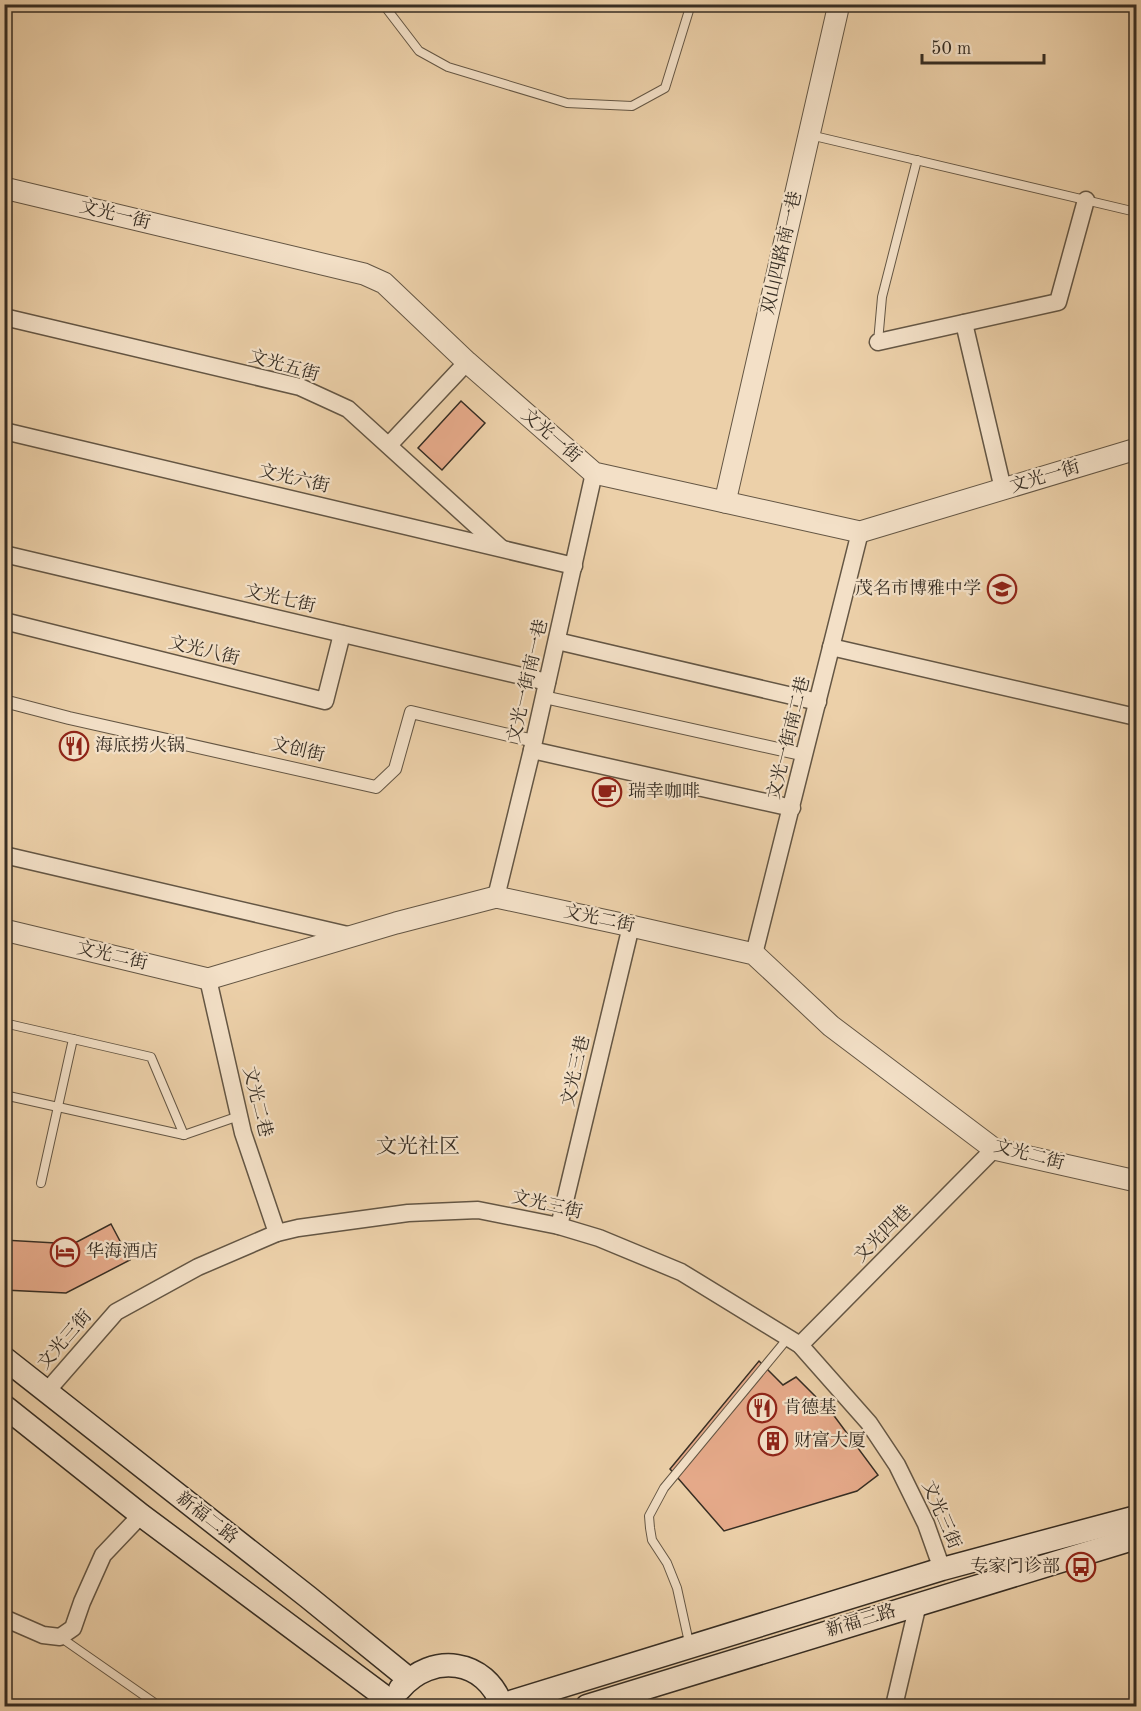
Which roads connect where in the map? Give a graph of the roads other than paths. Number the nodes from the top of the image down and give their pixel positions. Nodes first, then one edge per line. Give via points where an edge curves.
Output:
1 (322, 4) edge
2 (334, 4) edge
3 (382, 4) edge
4 (691, 4) edge
5 (839, 4) edge
6 (809, 135) junction
7 (917, 160) junction
8 (4, 188) edge
9 (1086, 200) junction
10 (1137, 212) edge
11 (4, 317) edge
12 (964, 323) junction
13 (878, 342) joint
14 (467, 362) junction
15 (4, 431) edge
16 (389, 445) junction
17 (1135, 445) edge
18 (594, 473) junction
19 (1003, 489) junction
20 (725, 502) junction
21 (860, 532) junction
22 (502, 549) junction
23 (4, 554) edge
24 (574, 566) junction
25 (4, 621) edge
26 (342, 633) junction
27 (557, 641) junction
28 (831, 647) junction
29 (546, 689) junction
30 (4, 701) edge
31 (818, 702) junction
32 (1137, 717) edge
33 (533, 745) junction
34 (805, 756) junction
35 (792, 808) junction
36 (4, 855) edge
37 (496, 897) junction
38 (631, 926) junction
39 (4, 930) edge
40 (352, 936) junction
41 (754, 954) junction
42 (208, 979) junction
43 (4, 1023) edge
44 (73, 1039) junction
45 (4, 1095) edge
46 (58, 1107) junction
47 (239, 1116) junction
48 (184, 1135) junction
49 (994, 1149) junction
50 (1137, 1181) edge
51 (41, 1183) dead end
52 (559, 1226) junction
53 (277, 1233) junction
54 (794, 1341) junction
55 (4, 1358) edge
56 (47, 1391) junction
57 (4, 1406) edge
58 (141, 1515) junction
59 (1137, 1517) edge
60 (1137, 1538) edge
61 (942, 1569) junction
62 (918, 1604) junction
63 (4, 1618) edge
64 (60, 1637) junction
65 (690, 1647) junction
66 (409, 1679) junction
67 (392, 1705) edge
68 (502, 1706) edge
69 (159, 1707) edge
70 (587, 1707) edge
71 (894, 1707) edge

1 - 2 lane
3 - 4 lane via 419,51 448,67 567,103 632,106 665,87
5 - 6 street, 双山四路南一巷
6 - 7 lane
6 - 20 street, 双山四路南一巷
7 - 9 lane
7 - 13 lane via 882,297
8 - 14 street, 文光一街 via 364,274 384,283
9 - 10 lane
9 - 12 street via 1058,302
11 - 16 street, 文光五街 via 300,387 348,409
12 - 13 street
12 - 19 street
14 - 16 street
14 - 18 street, 文光一街
15 - 22 street, 文光六街
16 - 22 street, 文光五街
17 - 19 street, 文光一街
18 - 20 street, 文光一街
18 - 24 street, 文光一街南一巷
19 - 21 street, 文光一街
20 - 21 street, 文光一街
21 - 28 street, 文光一街南二巷
22 - 24 street, 文光六街
23 - 26 street, 文光七街
24 - 27 street, 文光一街南一巷
25 - 26 street, 文光八街 via 326,701
26 - 29 street, 文光七街
27 - 29 street, 文光一街南一巷
27 - 31 street
28 - 31 street, 文光一街南二巷
28 - 32 street
29 - 33 street, 文光一街南一巷
29 - 34 street
30 - 33 street, 文创街 via 376,787 395,769 411,712
31 - 34 street, 文光一街南二巷
33 - 35 street
33 - 37 street, 文光一街南一巷
34 - 35 street, 文光一街南二巷
35 - 41 street, 文光一街南二巷
36 - 40 street
37 - 38 street, 文光二街
37 - 40 street, 文光二街
38 - 41 street, 文光二街
38 - 52 street, 文光三巷
39 - 42 street, 文光二街
40 - 42 street, 文光二街
41 - 49 street, 文光二街 via 831,1026
42 - 47 street, 文光二巷
43 - 44 lane
44 - 46 lane
44 - 48 lane via 151,1057
45 - 46 lane
46 - 48 lane
46 - 51 lane
47 - 48 lane
47 - 53 street, 文光二巷
49 - 50 street, 文光二街
49 - 54 street, 文光四巷
52 - 53 street, 文光三街 via 478,1210 408,1214
52 - 54 street, 文光三街 via 681,1272
53 - 56 street, 文光三街 via 198,1267 116,1312
54 - 61 street, 文光三街 via 869,1423 897,1465 926,1524
54 - 65 lane via 664,1488 649,1515 652,1540 668,1563 677,1588
55 - 56 main road, 新福二路
56 - 66 main road, 新福二路
57 - 58 main road, 新福二路
58 - 64 street via 103,1555 73,1628
58 - 67 main road, 新福二路
59 - 61 main road
60 - 62 main road, 新福三路
61 - 65 main road
62 - 70 main road, 新福三路
62 - 71 street
63 - 64 street via 43,1635
64 - 69 lane
65 - 68 main road
66 - 67 main road
66 - 68 main road via 426,1669 445,1665 465,1668 483,1677

